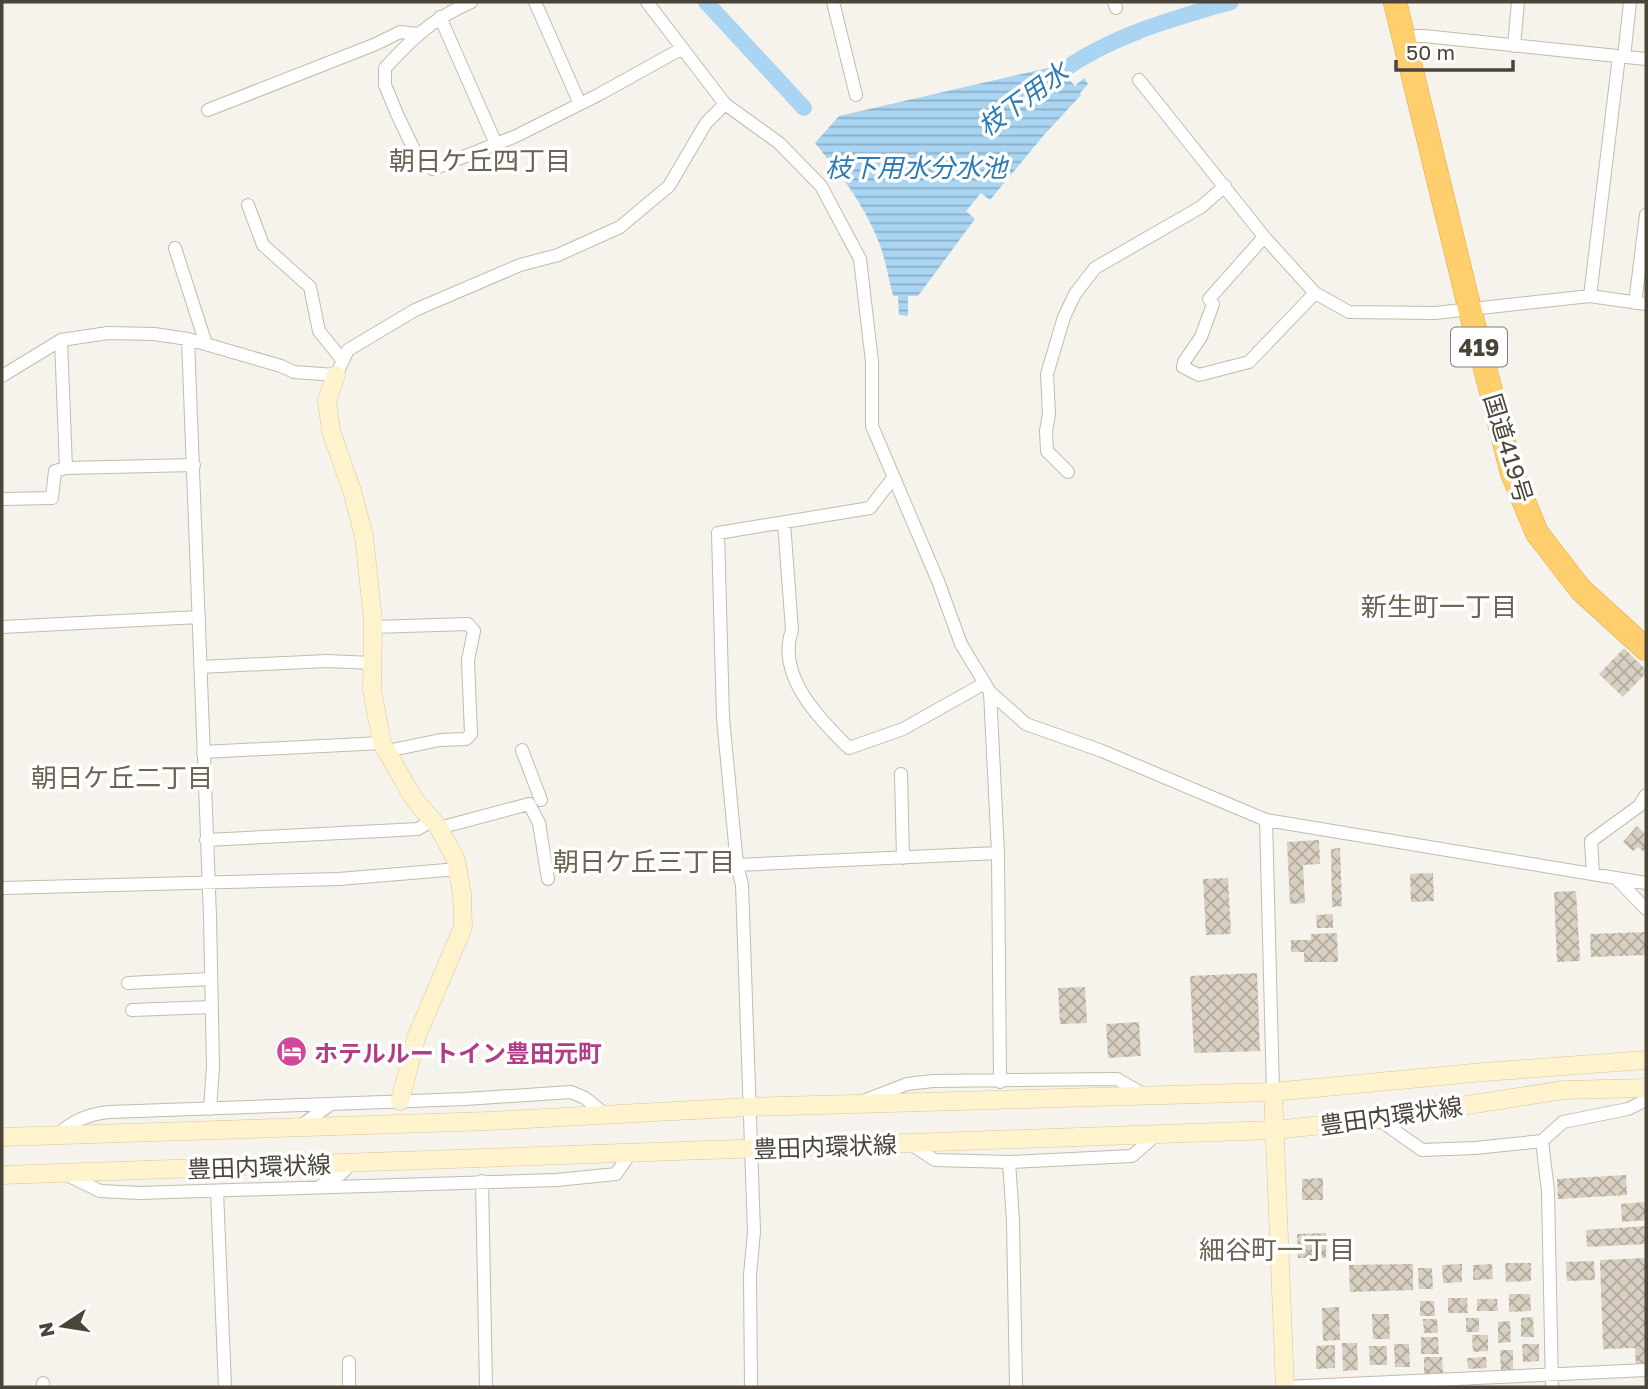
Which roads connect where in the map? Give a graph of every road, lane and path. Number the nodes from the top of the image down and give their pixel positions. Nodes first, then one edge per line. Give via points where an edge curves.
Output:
1 (471, 2) edge
2 (535, 2) edge
3 (647, 2) edge
4 (833, 2) edge
5 (1395, 2) edge
6 (1518, 2) edge
7 (1630, 2) edge
8 (440, 16) junction
9 (417, 34) junction
10 (1403, 36) junction
11 (1514, 46) junction
12 (681, 48) junction
13 (1621, 57) junction
14 (1646, 59) edge
15 (1139, 80) dead end
16 (856, 95) dead end
17 (580, 104) junction
18 (725, 104) junction
19 (208, 110) dead end
20 (496, 144) junction
21 (1225, 187) junction
22 (248, 205) dead end
23 (1646, 215) edge
24 (1264, 237) junction
25 (175, 248) dead end
26 (1315, 293) junction
27 (1590, 296) junction
28 (1641, 304) edge
29 (1469, 310) junction
30 (188, 339) junction
31 (61, 340) junction
32 (206, 344) junction
33 (339, 368) junction
34 (2, 376) edge
35 (194, 465) junction
36 (66, 468) junction
37 (1069, 472) dead end
38 (893, 478) junction
39 (2, 499) edge
40 (783, 523) junction
41 (199, 617) junction
42 (2, 627) edge
43 (373, 627) junction
44 (1646, 649) edge
45 (372, 663) junction
46 (200, 667) junction
47 (987, 687) junction
48 (385, 747) junction
49 (522, 750) dead end
50 (203, 752) junction
51 (901, 774) dead end
52 (1646, 795) edge
53 (540, 800) junction
54 (1266, 820) junction
55 (435, 825) junction
56 (206, 840) junction
57 (998, 853) junction
58 (903, 858) junction
59 (737, 865) junction
60 (457, 869) junction
61 (1593, 874) junction
62 (1616, 878) junction
63 (548, 879) dead end
64 (1646, 883) edge
65 (208, 884) junction
66 (2, 888) edge
67 (1646, 909) edge
68 (210, 979) junction
69 (128, 983) dead end
70 (211, 1007) junction
71 (132, 1010) dead end
72 (1646, 1060) edge
73 (1000, 1082) junction
74 (1646, 1088) edge
75 (1273, 1092) junction
76 (1149, 1097) junction
77 (1646, 1100) edge
78 (400, 1101) junction
79 (331, 1104) junction
80 (854, 1105) junction
81 (749, 1107) junction
82 (210, 1109) junction
83 (606, 1115) junction
84 (1378, 1119) junction
85 (299, 1127) junction
86 (1275, 1130) junction
87 (59, 1134) junction
88 (1156, 1135) junction
89 (2, 1137) edge
90 (1542, 1141) junction
91 (909, 1143) junction
92 (752, 1149) junction
93 (632, 1151) junction
94 (383, 1161) junction
95 (1009, 1162) junction
96 (352, 1163) junction
97 (65, 1174) junction
98 (2, 1175) edge
99 (482, 1181) junction
100 (421, 1183) junction
101 (320, 1187) junction
102 (217, 1191) junction
103 (349, 1362) dead end
104 (1646, 1370) edge
105 (1552, 1373) junction
106 (225, 1387) edge
107 (349, 1387) edge
108 (486, 1387) edge
109 (751, 1387) edge
110 (1016, 1387) edge
111 (1284, 1387) edge
112 (1552, 1387) edge

1 - 8 street
2 - 17 street
3 - 12 street
4 - 16 street
5 - 10 highway, 国道419号 / 419
6 - 11 street
7 - 13 street
8 - 9 street
8 - 20 street
9 - 19 street via 400,32
9 - 20 street via 385,68 386,85 419,160 433,169
10 - 11 street
10 - 29 highway, 国道419号 / 419
11 - 13 street
12 - 17 street
12 - 18 street
13 - 14 street
13 - 27 street
15 - 21 street
17 - 20 street
18 - 33 street via 706,123 670,186 620,227 558,256 520,265 415,310 348,350
18 - 38 street via 779,143 821,186 860,259 872,362 872,426
21 - 24 street
21 - 37 street via 1201,207 1096,268 1075,295 1047,374 1047,451
22 - 33 street via 263,245 310,287 319,331
23 - 28 street
24 - 26 street
24 - 26 street via 1209,299 1213,304 1201,337 1183,368 1199,375 1249,362
25 - 32 street
26 - 29 street via 1361,314
27 - 28 street
27 - 29 street
29 - 44 highway, 国道419号 / 419 via 1512,473 1537,533 1581,590
30 - 31 street via 108,333
30 - 32 street
30 - 35 street
31 - 34 street
31 - 36 street
32 - 33 street via 294,372
33 - 43 street via 327,401 331,431 364,536
35 - 36 street
35 - 41 street
36 - 39 street via 55,471 52,498
38 - 40 street via 870,508
38 - 47 street via 961,644
40 - 47 street via 792,676 822,722 849,748 903,729
40 - 59 street via 718,533 723,718
41 - 42 street
41 - 46 street
43 - 45 street
43 - 48 street via 467,624 474,631 468,660 471,734 466,739
45 - 46 street
45 - 48 street via 372,690
46 - 50 street
47 - 54 street via 1026,724
47 - 57 street
48 - 50 street
48 - 55 street via 414,799
49 - 53 street
50 - 56 street
51 - 58 street
52 - 61 street via 1639,806 1591,841
53 - 55 street
53 - 63 street
54 - 61 street
54 - 75 street
55 - 56 street
55 - 60 street
56 - 65 street
57 - 58 street
57 - 73 street
58 - 59 street
59 - 81 street via 742,885
60 - 65 street
60 - 78 street via 463,927 416,1038
61 - 62 street
62 - 64 street
62 - 67 street
65 - 66 street
65 - 68 street
68 - 69 street
68 - 70 street
70 - 71 street
70 - 82 street
72 - 75 street, 豊田内環状線
73 - 76 street via 1117,1079
73 - 80 street via 907,1084
74 - 84 street, 豊田内環状線 via 1564,1090
75 - 76 street, 豊田内環状線
75 - 86 street
76 - 80 street, 豊田内環状線
77 - 90 street via 1628,1109 1563,1122
78 - 79 street
78 - 83 street via 571,1092
79 - 82 street
79 - 85 street
80 - 81 street, 豊田内環状線
81 - 83 street, 豊田内環状線
81 - 92 street
82 - 87 street via 91,1114
83 - 85 street, 豊田内環状線
84 - 86 street, 豊田内環状線
84 - 90 street via 1422,1150
85 - 87 street, 豊田内環状線
86 - 88 street, 豊田内環状線
86 - 111 street
87 - 89 street, 豊田内環状線
88 - 91 street, 豊田内環状線
88 - 95 street via 1132,1156
90 - 105 street via 1548,1191
91 - 92 street, 豊田内環状線
91 - 95 street via 935,1160
92 - 93 street, 豊田内環状線
92 - 109 street
93 - 94 street, 豊田内環状線
93 - 99 street via 616,1174
94 - 96 street, 豊田内環状線
94 - 100 street via 405,1179
95 - 110 street
96 - 97 street, 豊田内環状線
96 - 101 street
97 - 98 street, 豊田内環状線
97 - 102 street via 100,1191
99 - 100 street
99 - 108 street
100 - 101 street
101 - 102 street
102 - 106 street
103 - 107 street
104 - 105 street
105 - 111 street
105 - 112 street

